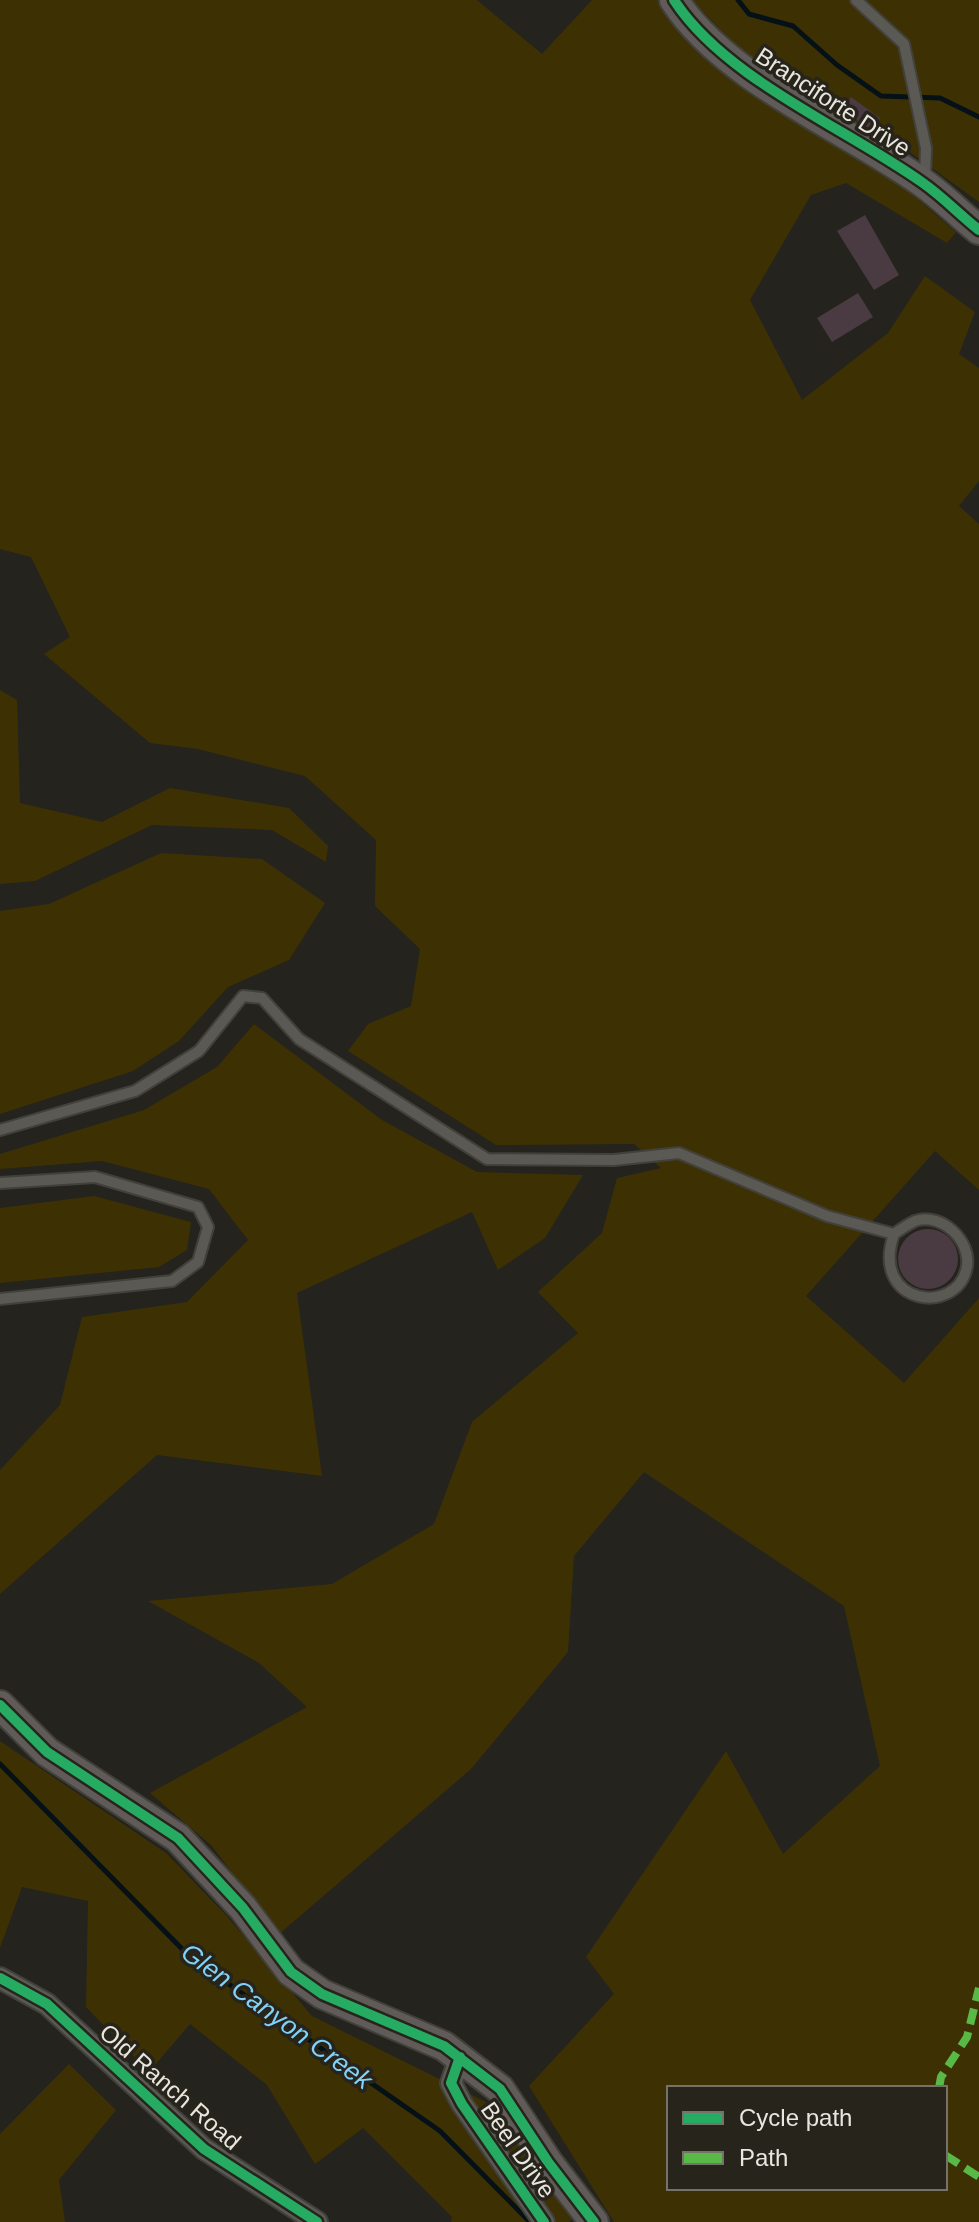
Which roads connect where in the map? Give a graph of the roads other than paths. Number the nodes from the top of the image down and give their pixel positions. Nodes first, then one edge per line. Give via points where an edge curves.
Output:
1 (674, 0) edge
2 (856, 0) edge
3 (924, 184) junction
4 (979, 230) edge
5 (0, 1130) edge
6 (0, 1183) edge
7 (894, 1234) junction
8 (0, 1299) edge
9 (0, 1705) edge
10 (0, 1978) edge
11 (460, 2057) junction
12 (317, 2222) edge
13 (544, 2222) edge
14 (594, 2222) edge

1 - 3 street, Branciforte Drive via 707,41 742,68
2 - 3 lane via 904,44 926,148
3 - 4 street, Branciforte Drive
5 - 7 lane via 135,1091 199,1051 243,996 262,998 299,1039 487,1159 614,1160 679,1153 827,1216
6 - 8 lane via 95,1177 198,1207 208,1227 198,1262 172,1281
7 - 7 lane via 917,1221 938,1221 958,1235 969,1253 967,1270 951,1292 929,1298 905,1291 889,1274
9 - 11 street via 47,1752 178,1838 243,1908 291,1972 322,1994
10 - 12 street, Old Ranch Road via 47,2004 204,2149
11 - 13 street, Beel Drive via 451,2083 456,2094
11 - 14 street via 500,2089

